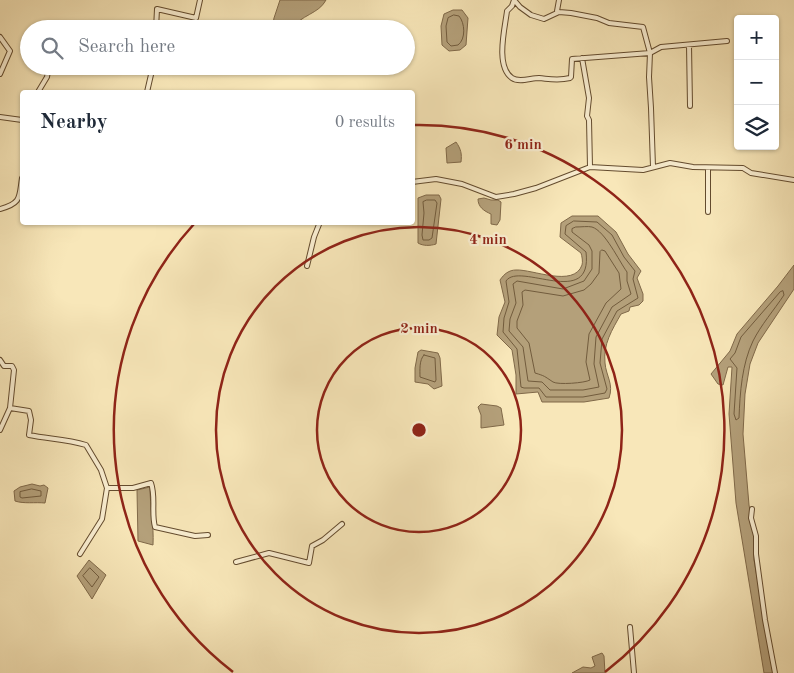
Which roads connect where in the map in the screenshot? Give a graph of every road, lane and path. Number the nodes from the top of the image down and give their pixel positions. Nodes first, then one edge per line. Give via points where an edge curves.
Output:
1 (200, 0) edge
2 (514, 0) edge
3 (559, 0) edge
4 (559, 12) junction
5 (157, 20) edge
6 (0, 37) edge
7 (727, 41) dead end
8 (690, 45) junction
9 (650, 53) junction
10 (582, 58) junction
11 (0, 74) edge
12 (47, 75) edge
13 (151, 75) edge
14 (39, 90) edge
15 (147, 90) edge
16 (690, 106) dead end
17 (0, 117) edge
18 (20, 120) edge
19 (590, 167) junction
20 (653, 167) junction
21 (708, 168) junction
22 (794, 180) edge
23 (415, 182) edge
24 (20, 191) edge
25 (0, 209) edge
26 (708, 212) dead end
27 (319, 225) edge
28 (307, 266) dead end
29 (0, 360) edge
30 (10, 408) junction
31 (0, 430) edge
32 (107, 488) junction
33 (752, 509) dead end
34 (342, 524) dead end
35 (208, 535) dead end
36 (80, 554) dead end
37 (236, 562) dead end
38 (630, 627) dead end
39 (634, 673) edge
40 (775, 673) edge

1 - 5 street via 196,18 158,9
2 - 4 street via 531,15 544,19
2 - 10 street via 507,9 501,53 512,78 570,78 572,58
3 - 4 street
4 - 9 street via 643,27
6 - 11 street via 10,51
7 - 8 street
8 - 9 street via 661,47
8 - 16 street
9 - 10 street
9 - 20 street via 648,77
10 - 19 street via 589,98
12 - 14 street
13 - 15 street
17 - 18 street
19 - 20 street via 643,170
19 - 23 street via 536,188 496,197 462,184 436,179
20 - 21 street via 670,163
21 - 22 street via 743,168 751,173
21 - 26 street
24 - 25 street via 12,206
27 - 28 street
29 - 30 street via 4,366 12,366 14,370
30 - 31 street
30 - 32 street via 29,411 29,436 68,439 86,445 101,470
32 - 35 street via 133,488 150,483 155,527 195,536
32 - 36 street via 102,520
33 - 40 street via 765,620
34 - 37 street via 312,546 310,563 269,553
38 - 39 street

